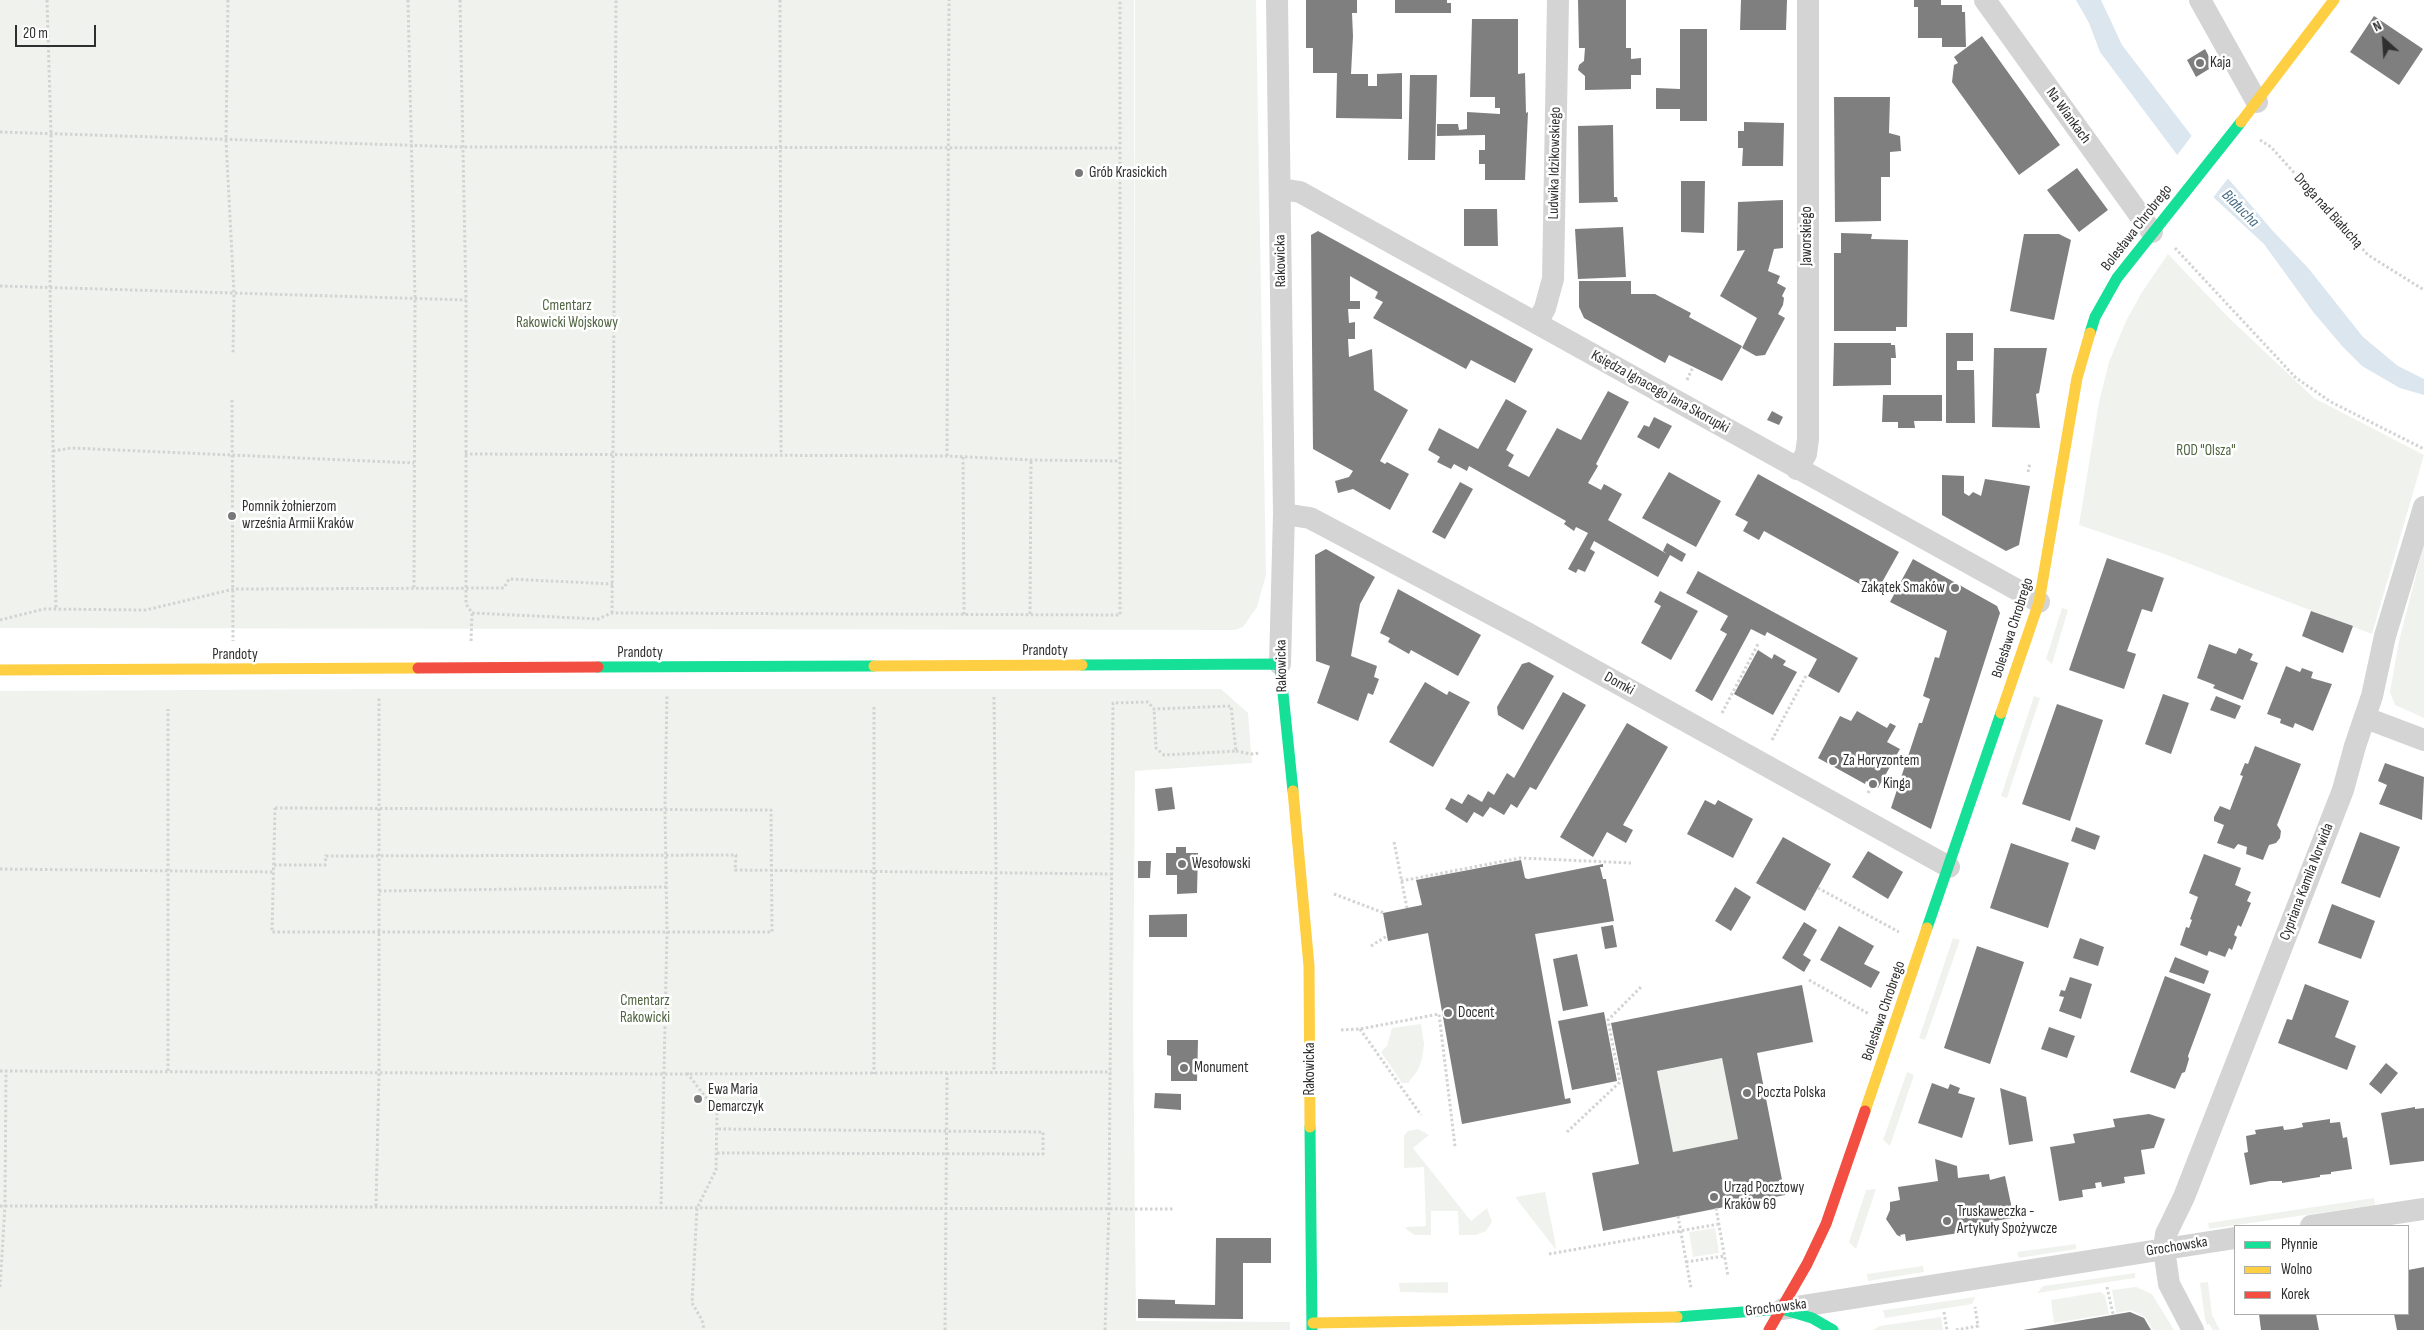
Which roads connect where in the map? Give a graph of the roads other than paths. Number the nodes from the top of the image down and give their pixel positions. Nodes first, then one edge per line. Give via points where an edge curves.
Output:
1 (1277, 0) edge
2 (1558, 0) edge
3 (1808, 0) edge
4 (1985, 0) edge
5 (2200, 0) edge
6 (2334, 0) edge
7 (2257, 102) junction
8 (1280, 189) junction
9 (2158, 224) junction
10 (1537, 323) junction
11 (1798, 469) junction
12 (2424, 507) edge
13 (1284, 514) junction
14 (2038, 602) junction
15 (1280, 664) junction
16 (0, 670) edge
17 (2366, 718) junction
18 (2424, 740) edge
19 (1948, 867) junction
20 (2424, 1209) edge
21 (2318, 1225) edge
22 (2234, 1238) edge
23 (2164, 1249) junction
24 (1782, 1309) junction
25 (1312, 1327) edge
26 (1768, 1330) edge
27 (1833, 1330) edge
28 (2193, 1330) edge

1 - 8 street, Rakowicka
2 - 10 street, Ludwika Idzikowskiego via 1553,279
3 - 11 street, Jaworskiego via 1808,439 1806,454
4 - 9 street, Na Wiankach
5 - 7 street
6 - 7 street, Bolesława Chrobrego
7 - 9 street, Bolesława Chrobrego
8 - 10 street, Księdza Ignacego Jana Skorupki via 1300,192
8 - 13 street, Rakowicka
9 - 14 street, Bolesława Chrobrego via 2106,296 2080,360
10 - 11 street, Księdza Ignacego Jana Skorupki
11 - 14 street, Księdza Ignacego Jana Skorupki
12 - 17 street, Cypriana Kamila Norwida via 2385,636
13 - 15 street, Rakowicka
13 - 19 street, Domki via 1310,518 1379,554
14 - 19 street, Bolesława Chrobrego
15 - 16 street, Prandoty
15 - 25 street, Rakowicka via 1309,966
17 - 18 street
17 - 23 street, Cypriana Kamila Norwida via 2342,790 2184,1197 2169,1224
19 - 24 street, Bolesława Chrobrego via 1826,1224
20 - 21 street
22 - 23 street, Grochowska
23 - 24 street, Grochowska
23 - 28 street, Cypriana Kamila Norwida via 2169,1284
24 - 25 street, Grochowska via 1658,1318
24 - 26 street, Bolesława Chrobrego
24 - 27 street via 1812,1318

